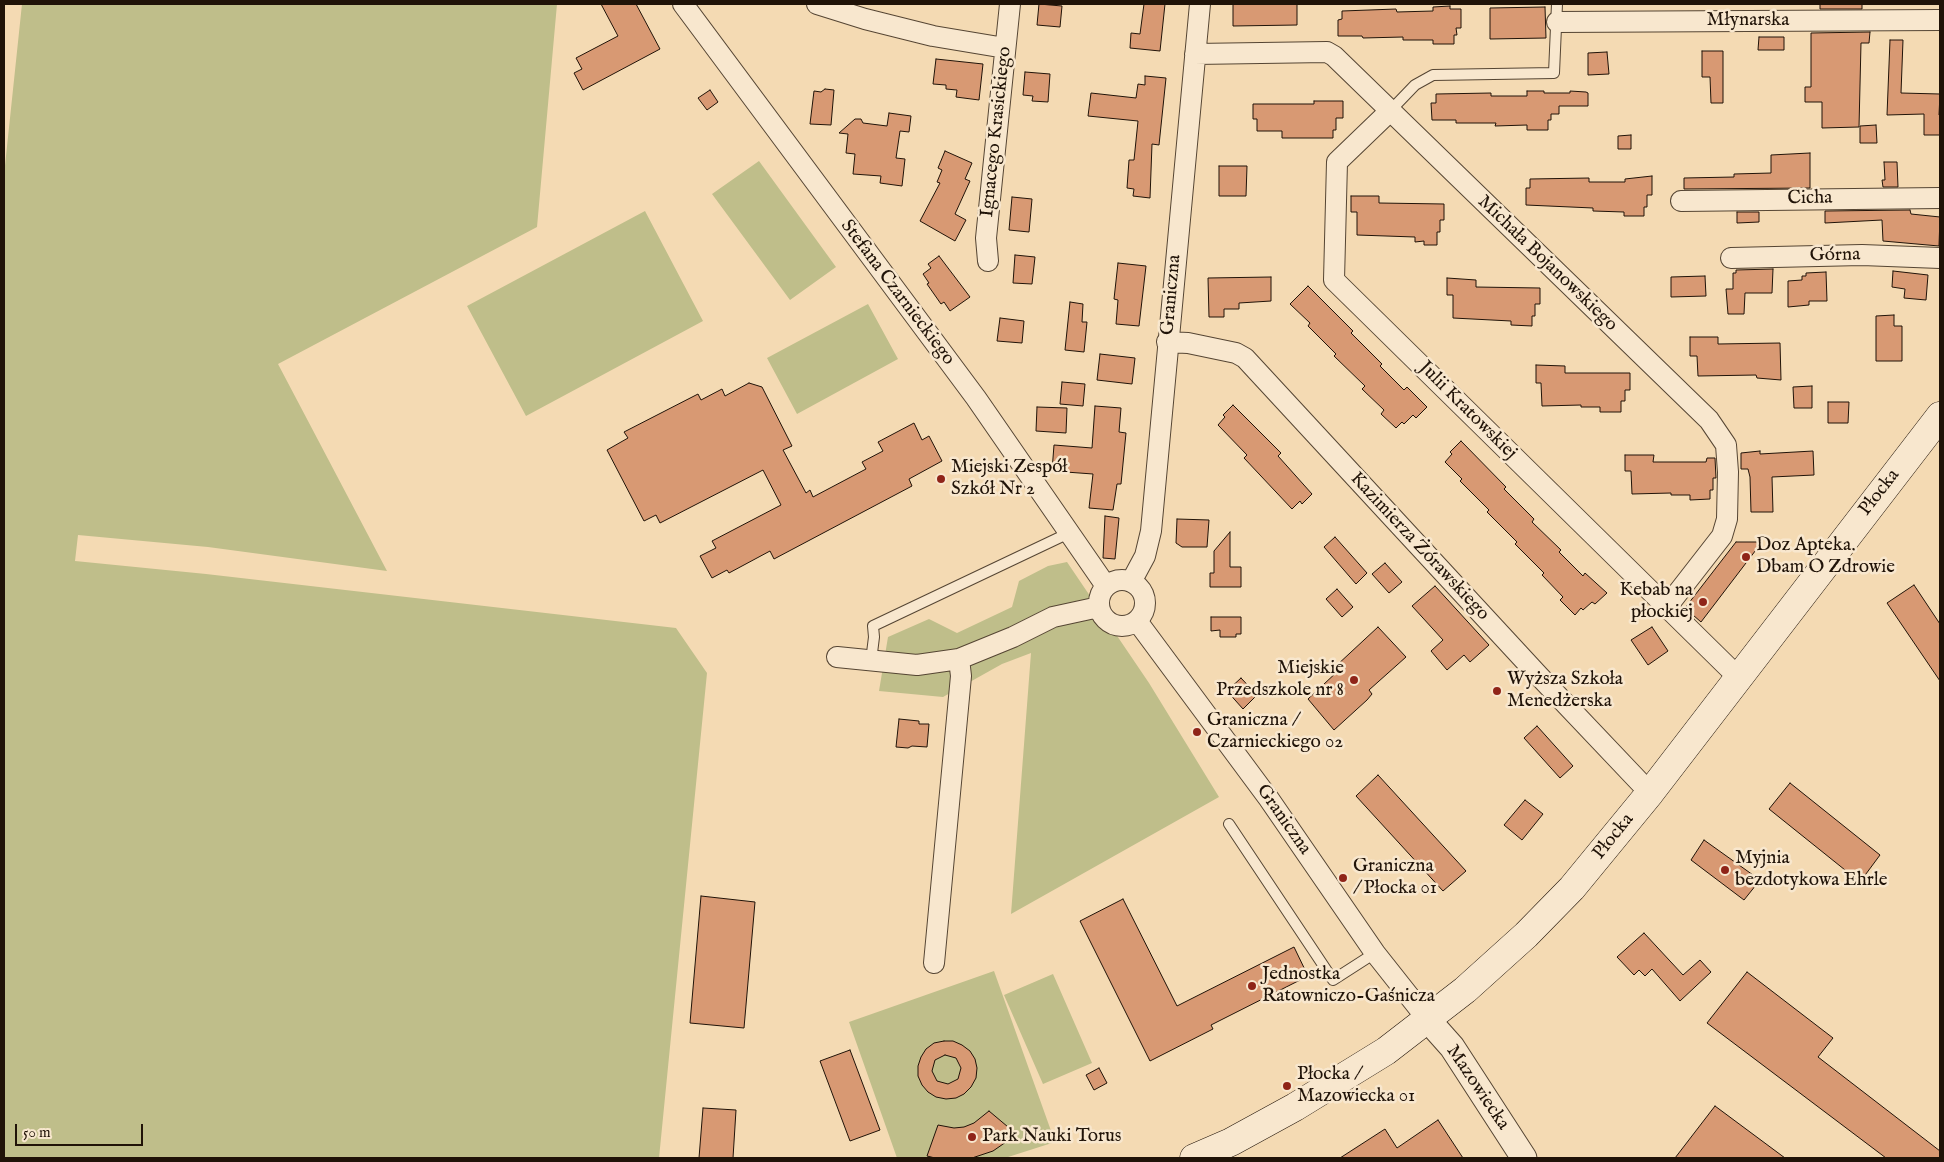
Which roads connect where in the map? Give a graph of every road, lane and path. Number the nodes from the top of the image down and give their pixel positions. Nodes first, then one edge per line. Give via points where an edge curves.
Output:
1 (683, 4) edge
2 (817, 4) edge
3 (1010, 4) edge
4 (1200, 4) edge
5 (1557, 13) edge
6 (1940, 20) edge
7 (1005, 48) junction
8 (1195, 54) junction
9 (1390, 111) junction
10 (1940, 198) edge
11 (1681, 200) dead end
12 (1731, 258) dead end
13 (1940, 258) edge
14 (988, 261) dead end
15 (1167, 342) junction
16 (1940, 416) edge
17 (1069, 534) junction
18 (1131, 582) junction
19 (1106, 586) junction
20 (1099, 607) junction
21 (1666, 608) junction
22 (1137, 621) junction
23 (837, 657) dead end
24 (959, 658) junction
25 (871, 661) junction
26 (1738, 677) junction
27 (1650, 793) junction
28 (1229, 824) dead end
29 (1375, 953) junction
30 (934, 963) dead end
31 (1428, 1020) junction
32 (1194, 1158) edge
33 (1524, 1158) edge

1 - 17 street, Stefana Czarnieckiego via 976,398
2 - 7 street via 933,36
3 - 7 street, Ignacego Krasickiego
4 - 8 street, Graniczna
5 - 6 street, Młynarska
5 - 9 lane via 1554,73 1433,76 1415,84
7 - 14 street, Ignacego Krasickiego via 986,238
8 - 9 street, Michała Bojanowskiego via 1326,52
8 - 15 street, Graniczna
9 - 21 street, Michała Bojanowskiego via 1709,420 1726,445 1727,519 1722,536
9 - 21 street, Julii Kratowskiej via 1337,162 1334,280
10 - 11 street, Cicha
12 - 13 street, Górna via 1862,255
15 - 18 street, Graniczna via 1151,531 1145,556
15 - 27 street, Kazimierza Żórawskiego via 1198,345 1245,358
16 - 26 main road, Płocka
17 - 19 street, Stefana Czarnieckiego
17 - 25 lane via 873,626
18 - 19 street via 1119,580
18 - 22 street via 1140,589 1145,603
19 - 20 street via 1098,600
20 - 22 street via 1112,624 1127,626
20 - 24 street via 1053,617 1014,637
21 - 26 street, Julii Kratowskiej
22 - 29 street, Graniczna via 1269,799
23 - 25 street
24 - 25 street via 917,664
24 - 30 street via 960,685
26 - 27 main road, Płocka
27 - 31 main road, Płocka via 1572,888 1532,929
28 - 29 lane via 1333,980
29 - 31 street, Graniczna
31 - 32 main road, Płocka via 1386,1051 1295,1107
31 - 33 street, Mazowiecka via 1452,1047

